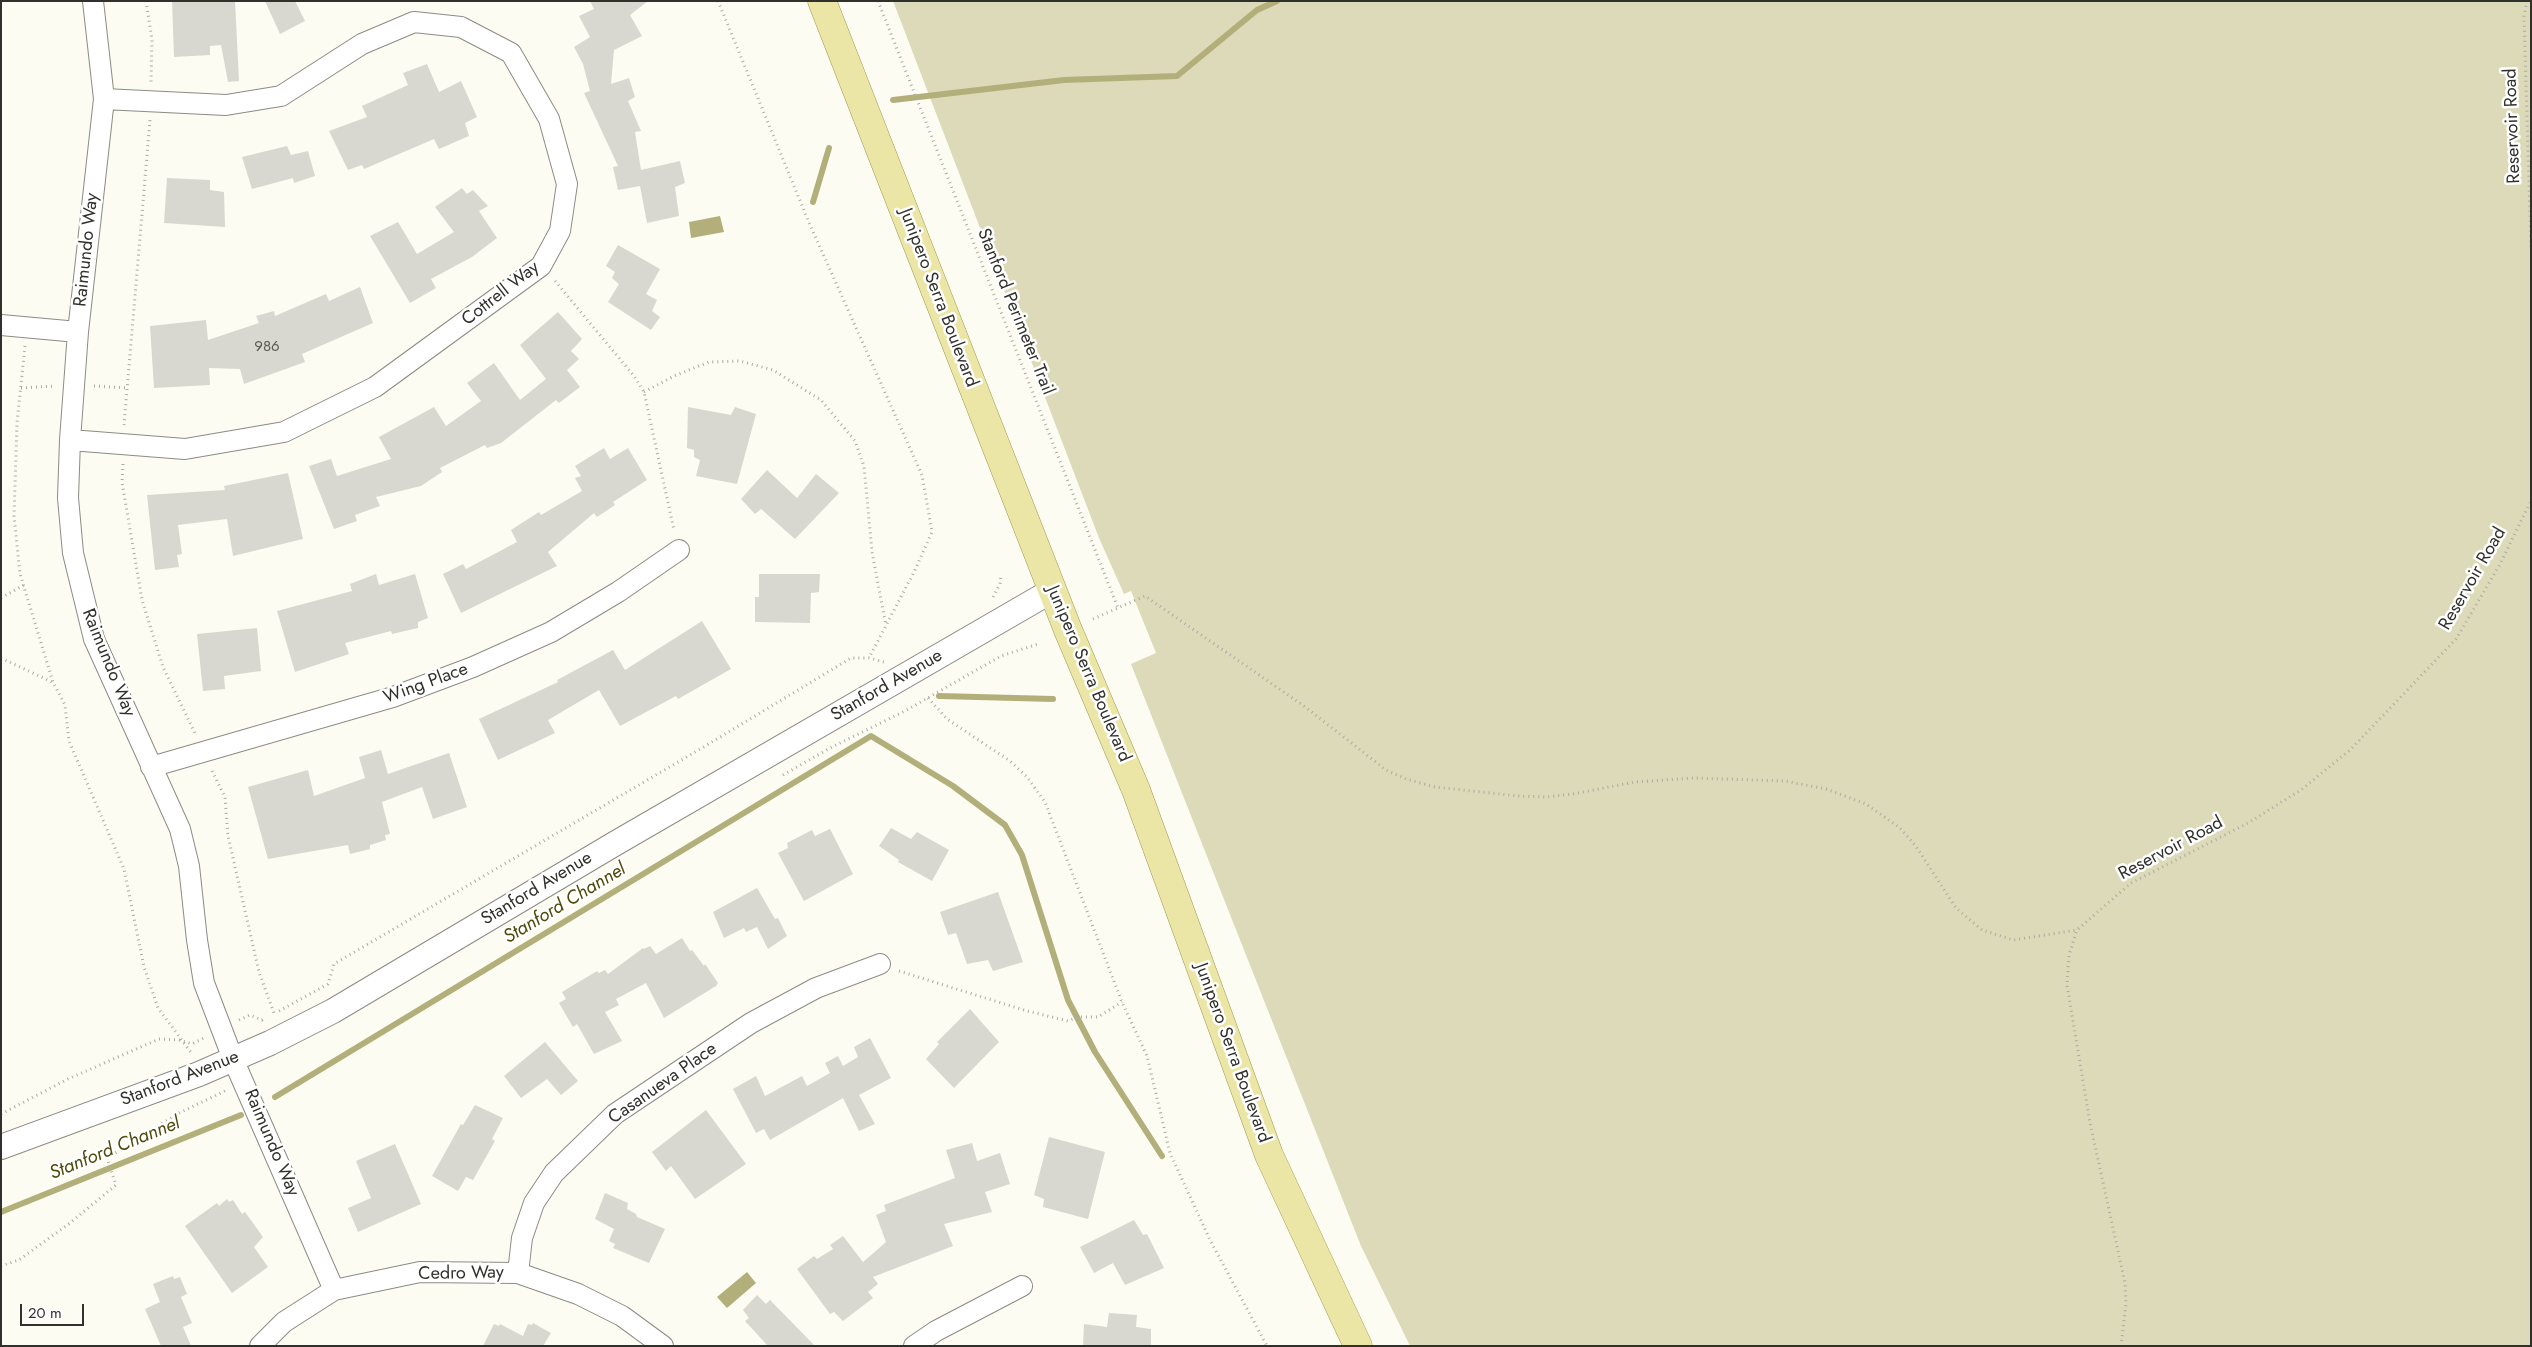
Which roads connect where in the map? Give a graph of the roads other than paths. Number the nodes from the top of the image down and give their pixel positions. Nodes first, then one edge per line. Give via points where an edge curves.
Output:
1 (93, 1) edge
2 (822, 1) edge
3 (104, 99) junction
4 (1, 325) edge
5 (78, 332) junction
6 (70, 440) junction
7 (679, 550) road end
8 (1053, 590) junction
9 (151, 767) junction
10 (880, 964) road end
11 (234, 1059) junction
12 (1, 1147) edge
13 (518, 1273) junction
14 (1022, 1286) dead end
15 (334, 1290) junction
16 (260, 1346) edge
17 (663, 1346) edge
18 (914, 1346) edge
19 (1358, 1346) edge

1 - 3 street, Raimundo Way
2 - 8 main road, Junipero Serra Boulevard
3 - 5 street, Raimundo Way
3 - 6 street, Cottrell Way via 226,105 281,96 362,44 414,22 461,27 512,53 549,119 567,184 560,231 541,266 375,387 284,432 185,449
4 - 5 street
5 - 6 street, Raimundo Way
6 - 9 street, Raimundo Way via 68,498 73,553 83,600 94,639
7 - 9 street, Wing Place via 551,632 472,667 384,700
8 - 11 street, Stanford Avenue via 332,1011
8 - 19 main road, Junipero Serra Boulevard via 1136,790 1269,1155
9 - 11 street, Raimundo Way via 180,829 189,866 204,983
10 - 13 street, Casanueva Place via 816,988 751,1023 615,1114 554,1173 534,1204 522,1238
11 - 12 street, Stanford Avenue
11 - 15 street, Raimundo Way
13 - 15 street, Cedro Way via 420,1272
13 - 17 street, Cedro Way via 578,1294 614,1312
14 - 18 street
15 - 16 street, Cedro Way via 284,1322

